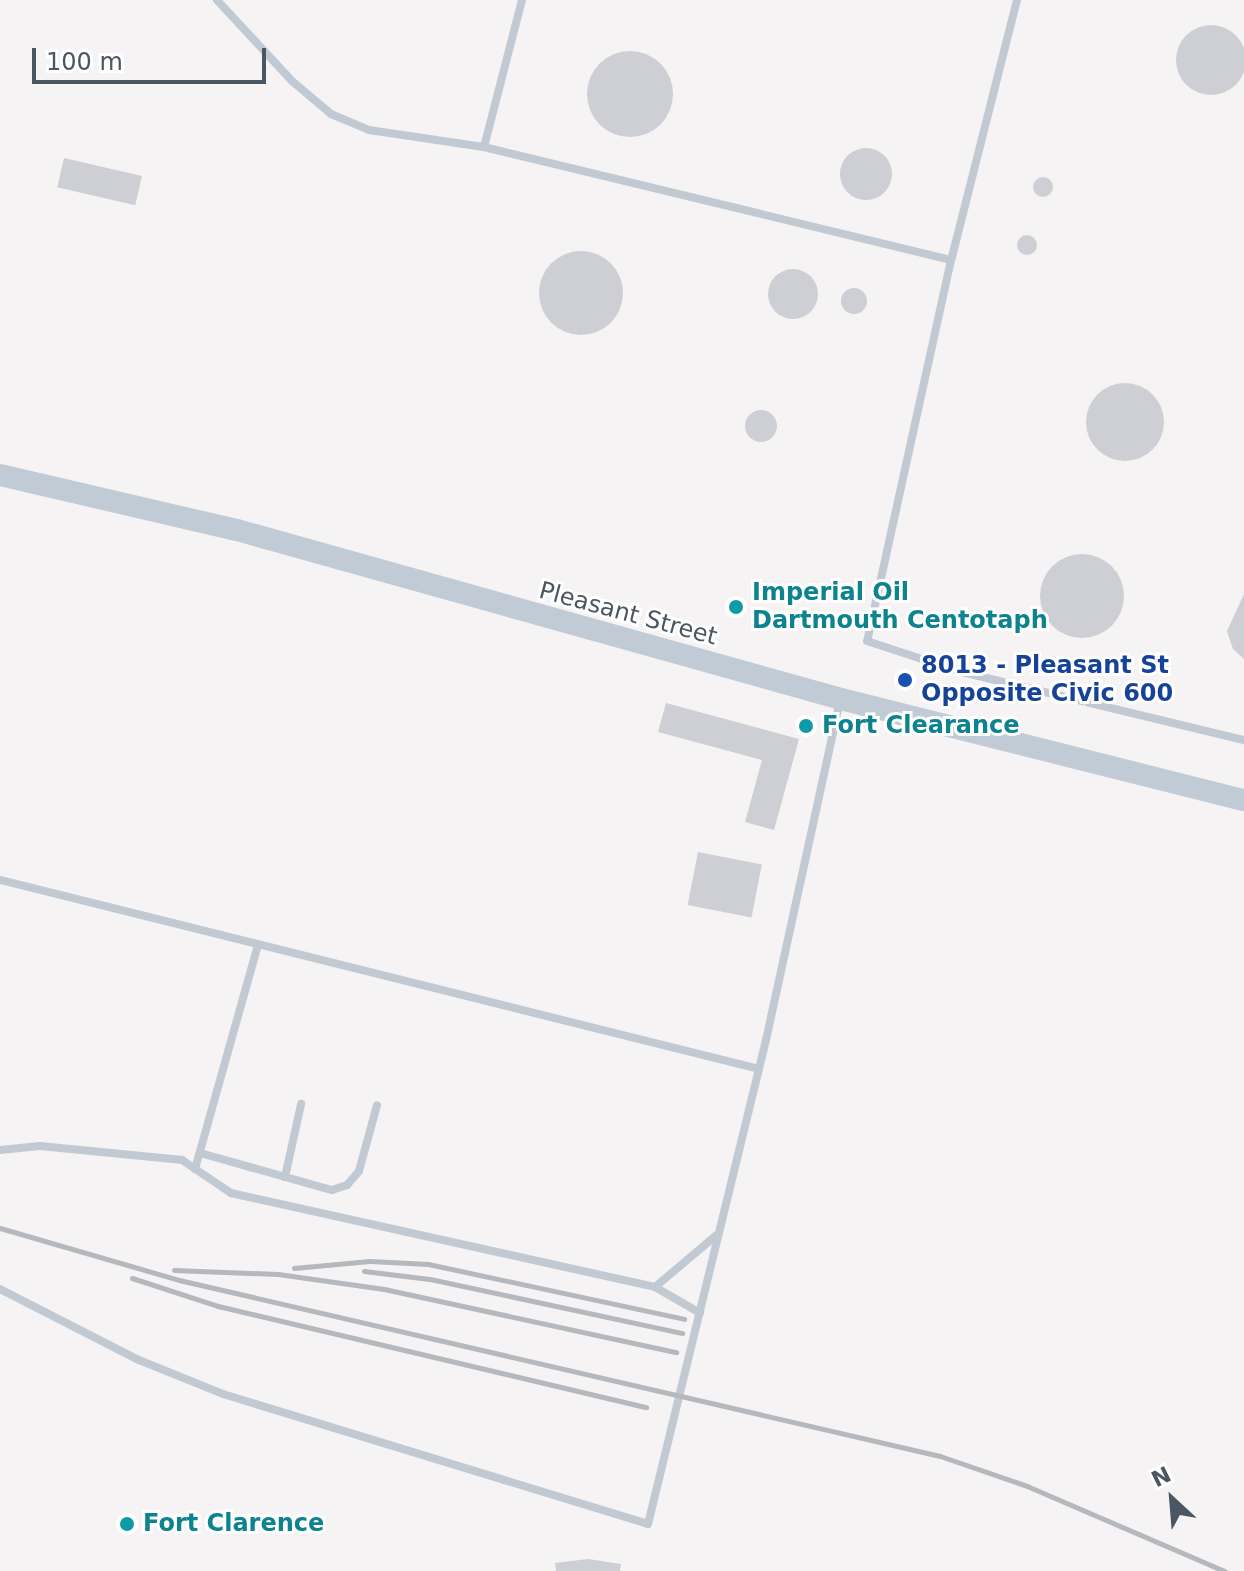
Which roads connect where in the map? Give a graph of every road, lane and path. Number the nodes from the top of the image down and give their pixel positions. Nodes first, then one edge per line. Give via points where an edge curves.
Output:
1 (217, 0) edge
2 (522, 0) edge
3 (1017, 0) edge
4 (484, 147) junction
5 (951, 260) junction
6 (0, 475) edge
7 (841, 699) junction
8 (1244, 740) edge
9 (1244, 800) edge
10 (0, 880) edge
11 (258, 945) junction
12 (759, 1069) junction
13 (301, 1104) dead end
14 (377, 1105) dead end
15 (0, 1150) edge
16 (200, 1153) junction
17 (195, 1169) junction
18 (285, 1177) junction
19 (719, 1234) junction
20 (655, 1287) junction
21 (0, 1289) edge
22 (700, 1313) junction

1 - 4 lane via 292,81 331,114 369,130
2 - 4 lane
3 - 5 lane
4 - 5 lane
5 - 8 lane via 867,641 958,671
6 - 7 main road, Pleasant Street via 237,530
7 - 9 main road, Pleasant Street
7 - 12 lane
10 - 11 lane
11 - 12 lane
11 - 16 lane
12 - 19 lane
13 - 18 lane
14 - 18 lane via 359,1171 347,1185 332,1190
15 - 17 lane via 56,1148 182,1160
16 - 17 lane
16 - 18 lane
17 - 20 lane via 231,1193
19 - 20 lane
19 - 22 lane
20 - 22 lane
21 - 22 lane via 139,1360 223,1394 648,1524

